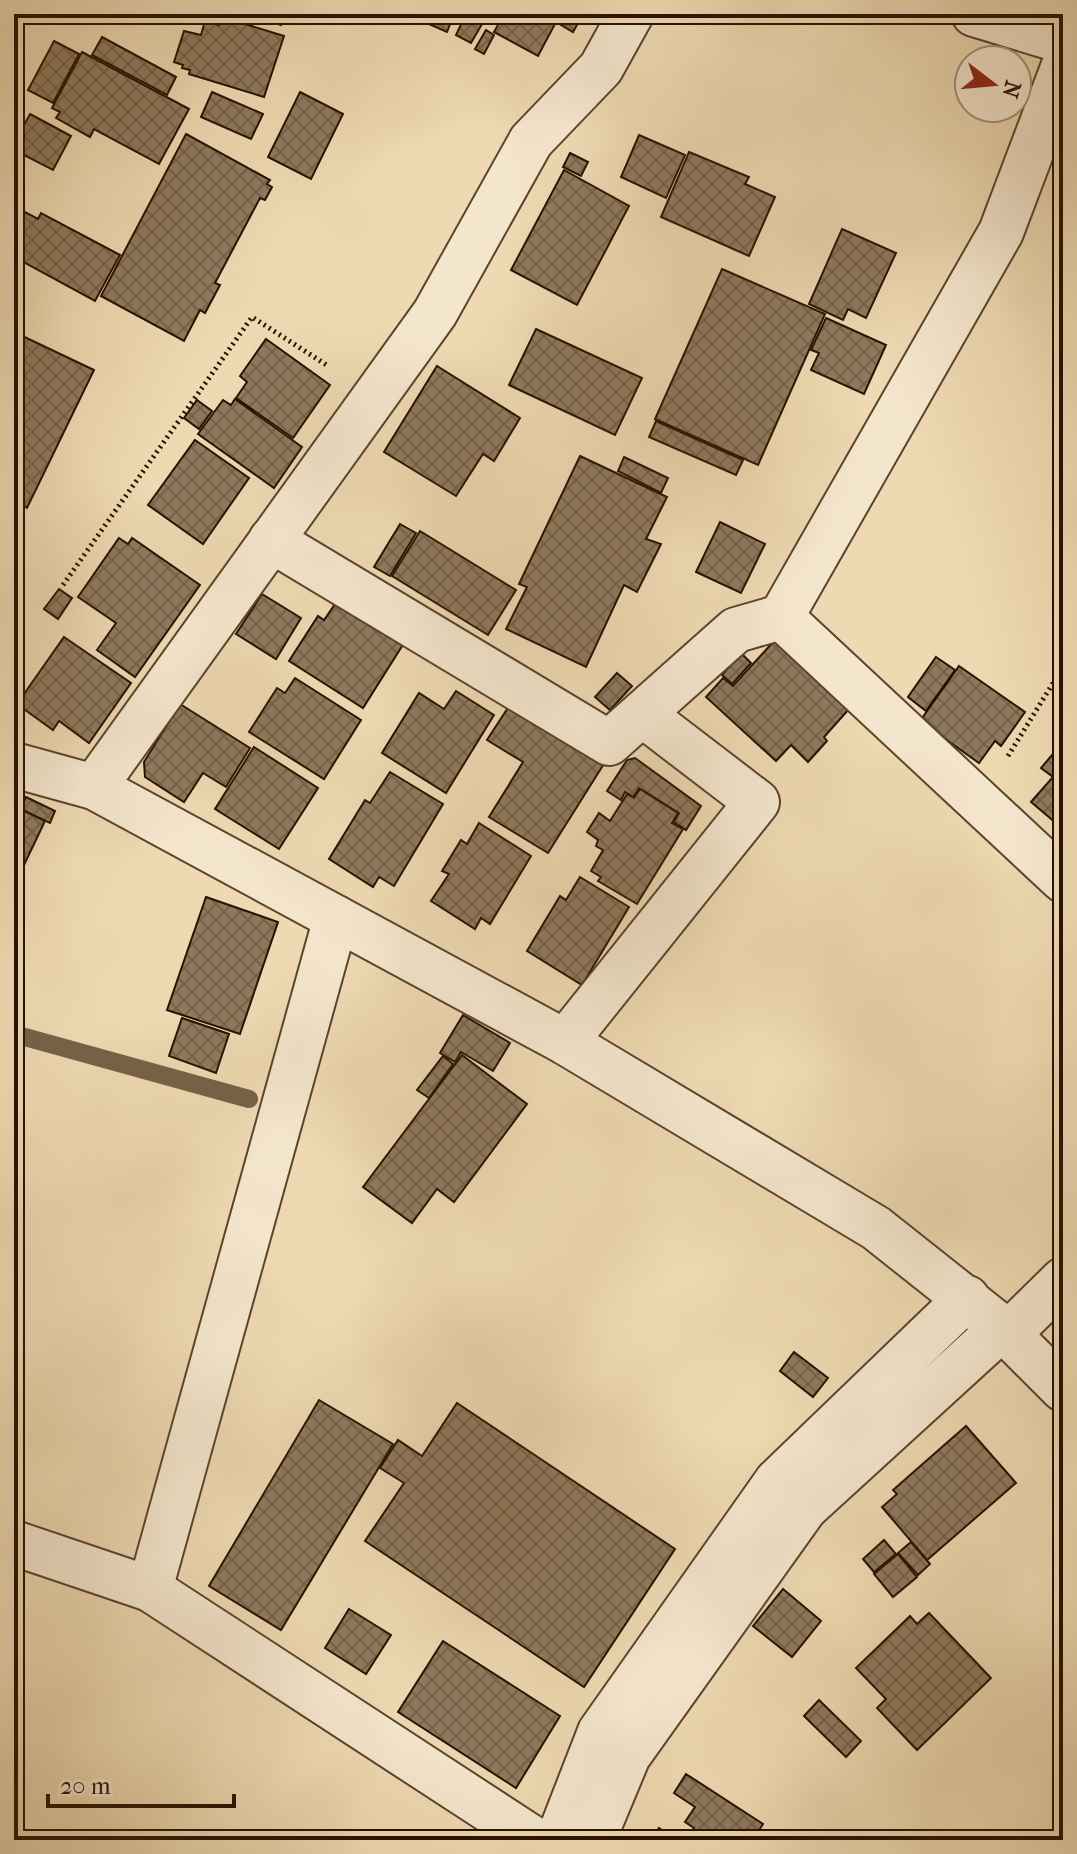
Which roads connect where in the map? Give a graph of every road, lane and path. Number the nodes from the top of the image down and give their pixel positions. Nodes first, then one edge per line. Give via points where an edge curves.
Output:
1 (631, 14) edge
2 (974, 14) edge
3 (1063, 41) edge
4 (1063, 68) edge
5 (375, 396) junction
6 (271, 540) junction
7 (63, 585) dead end
8 (781, 617) junction
9 (1063, 667) edge
10 (642, 714) junction
11 (14, 765) edge
12 (94, 787) junction
13 (980, 801) junction
14 (1063, 880) edge
15 (336, 918) junction
16 (565, 1042) junction
17 (1063, 1280) edge
18 (967, 1298) junction
19 (1005, 1331) junction
20 (1063, 1389) edge
21 (14, 1543) edge
22 (150, 1589) junction
23 (535, 1840) edge
24 (558, 1840) edge
25 (593, 1840) edge

1 - 5 street via 601,68 531,141 435,313
2 - 3 street
4 - 8 street via 1001,232
5 - 6 street
5 - 7 path via 252,317
6 - 10 street via 609,743
6 - 12 street
8 - 10 street via 736,630
8 - 13 street
9 - 13 path
10 - 16 street via 757,802
11 - 12 street
12 - 15 street
13 - 14 street
15 - 16 street
15 - 22 street
16 - 18 street via 876,1228
17 - 19 street
18 - 19 street
18 - 24 street via 777,1481 600,1732
19 - 20 street
19 - 25 street via 805,1508 628,1756
21 - 22 street
22 - 23 street

